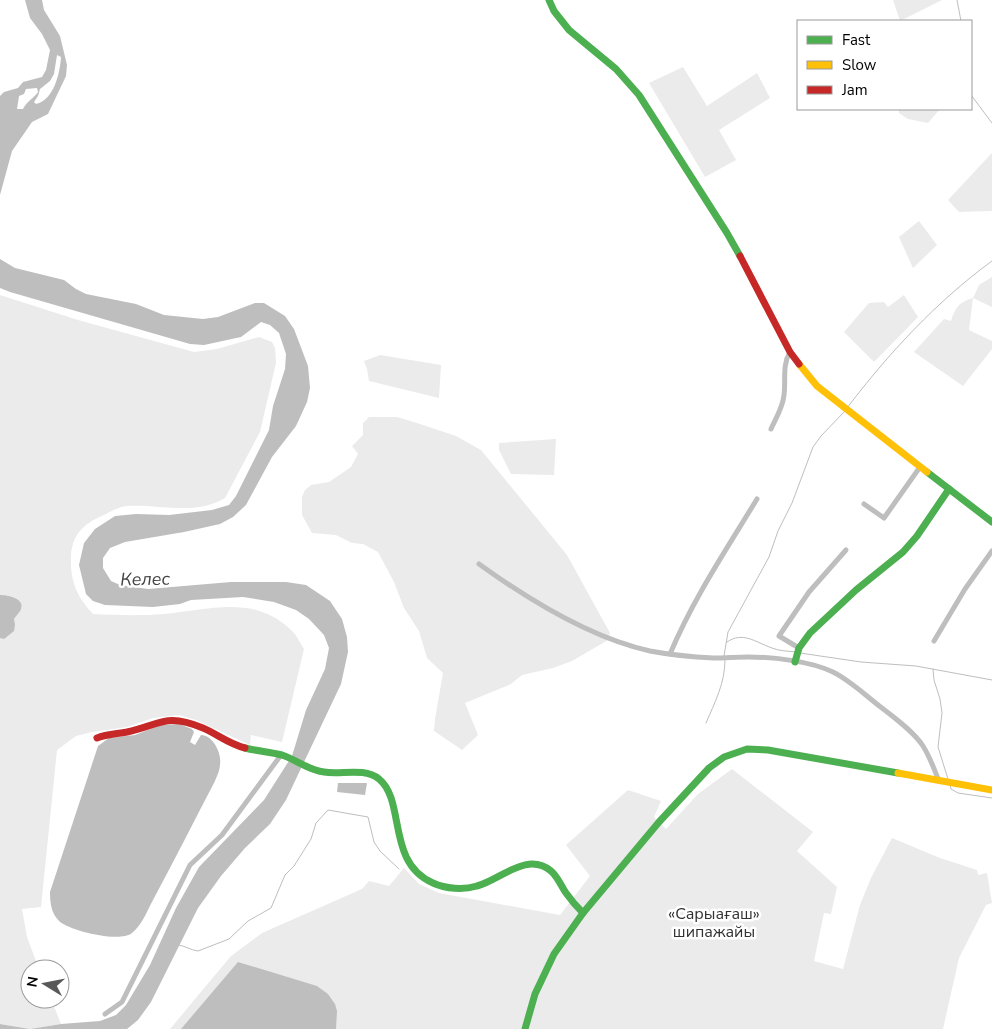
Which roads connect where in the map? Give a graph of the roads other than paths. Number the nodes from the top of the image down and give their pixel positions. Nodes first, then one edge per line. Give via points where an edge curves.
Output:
1 (549, 0) edge
2 (790, 352) junction
3 (771, 429) dead end
4 (920, 467) junction
5 (949, 489) junction
6 (757, 500) dead end
7 (864, 504) dead end
8 (992, 522) edge
9 (846, 550) dead end
10 (992, 551) edge
11 (479, 564) dead end
12 (934, 640) dead end
13 (798, 648) junction
14 (670, 654) junction
15 (795, 662) junction
16 (97, 738) dead end
17 (281, 755) junction
18 (938, 781) junction
19 (992, 790) edge
20 (583, 913) junction
21 (105, 1014) dead end
22 (525, 1029) edge

1 - 2 street via 569,28 632,86 646,105 727,233
2 - 3 street via 785,364 782,407
2 - 4 street via 817,386
4 - 5 street
4 - 7 street via 884,518
5 - 8 street
5 - 13 street via 902,552 856,590
6 - 14 street via 681,626
9 - 13 street via 809,592 779,636
10 - 12 street
11 - 14 street via 515,590 578,624 619,642
13 - 15 street
14 - 15 street
15 - 18 street via 833,672 898,722 922,745
16 - 17 street via 159,720 174,720 199,727 245,749
17 - 20 street via 323,773 366,772 381,779 388,792 408,861 430,882 454,889 468,888 482,885 522,865 539,866 550,870
17 - 21 street via 222,834 190,865 122,1002
18 - 19 street
18 - 20 street via 768,750 736,752 710,768 659,822
20 - 22 street via 543,975

